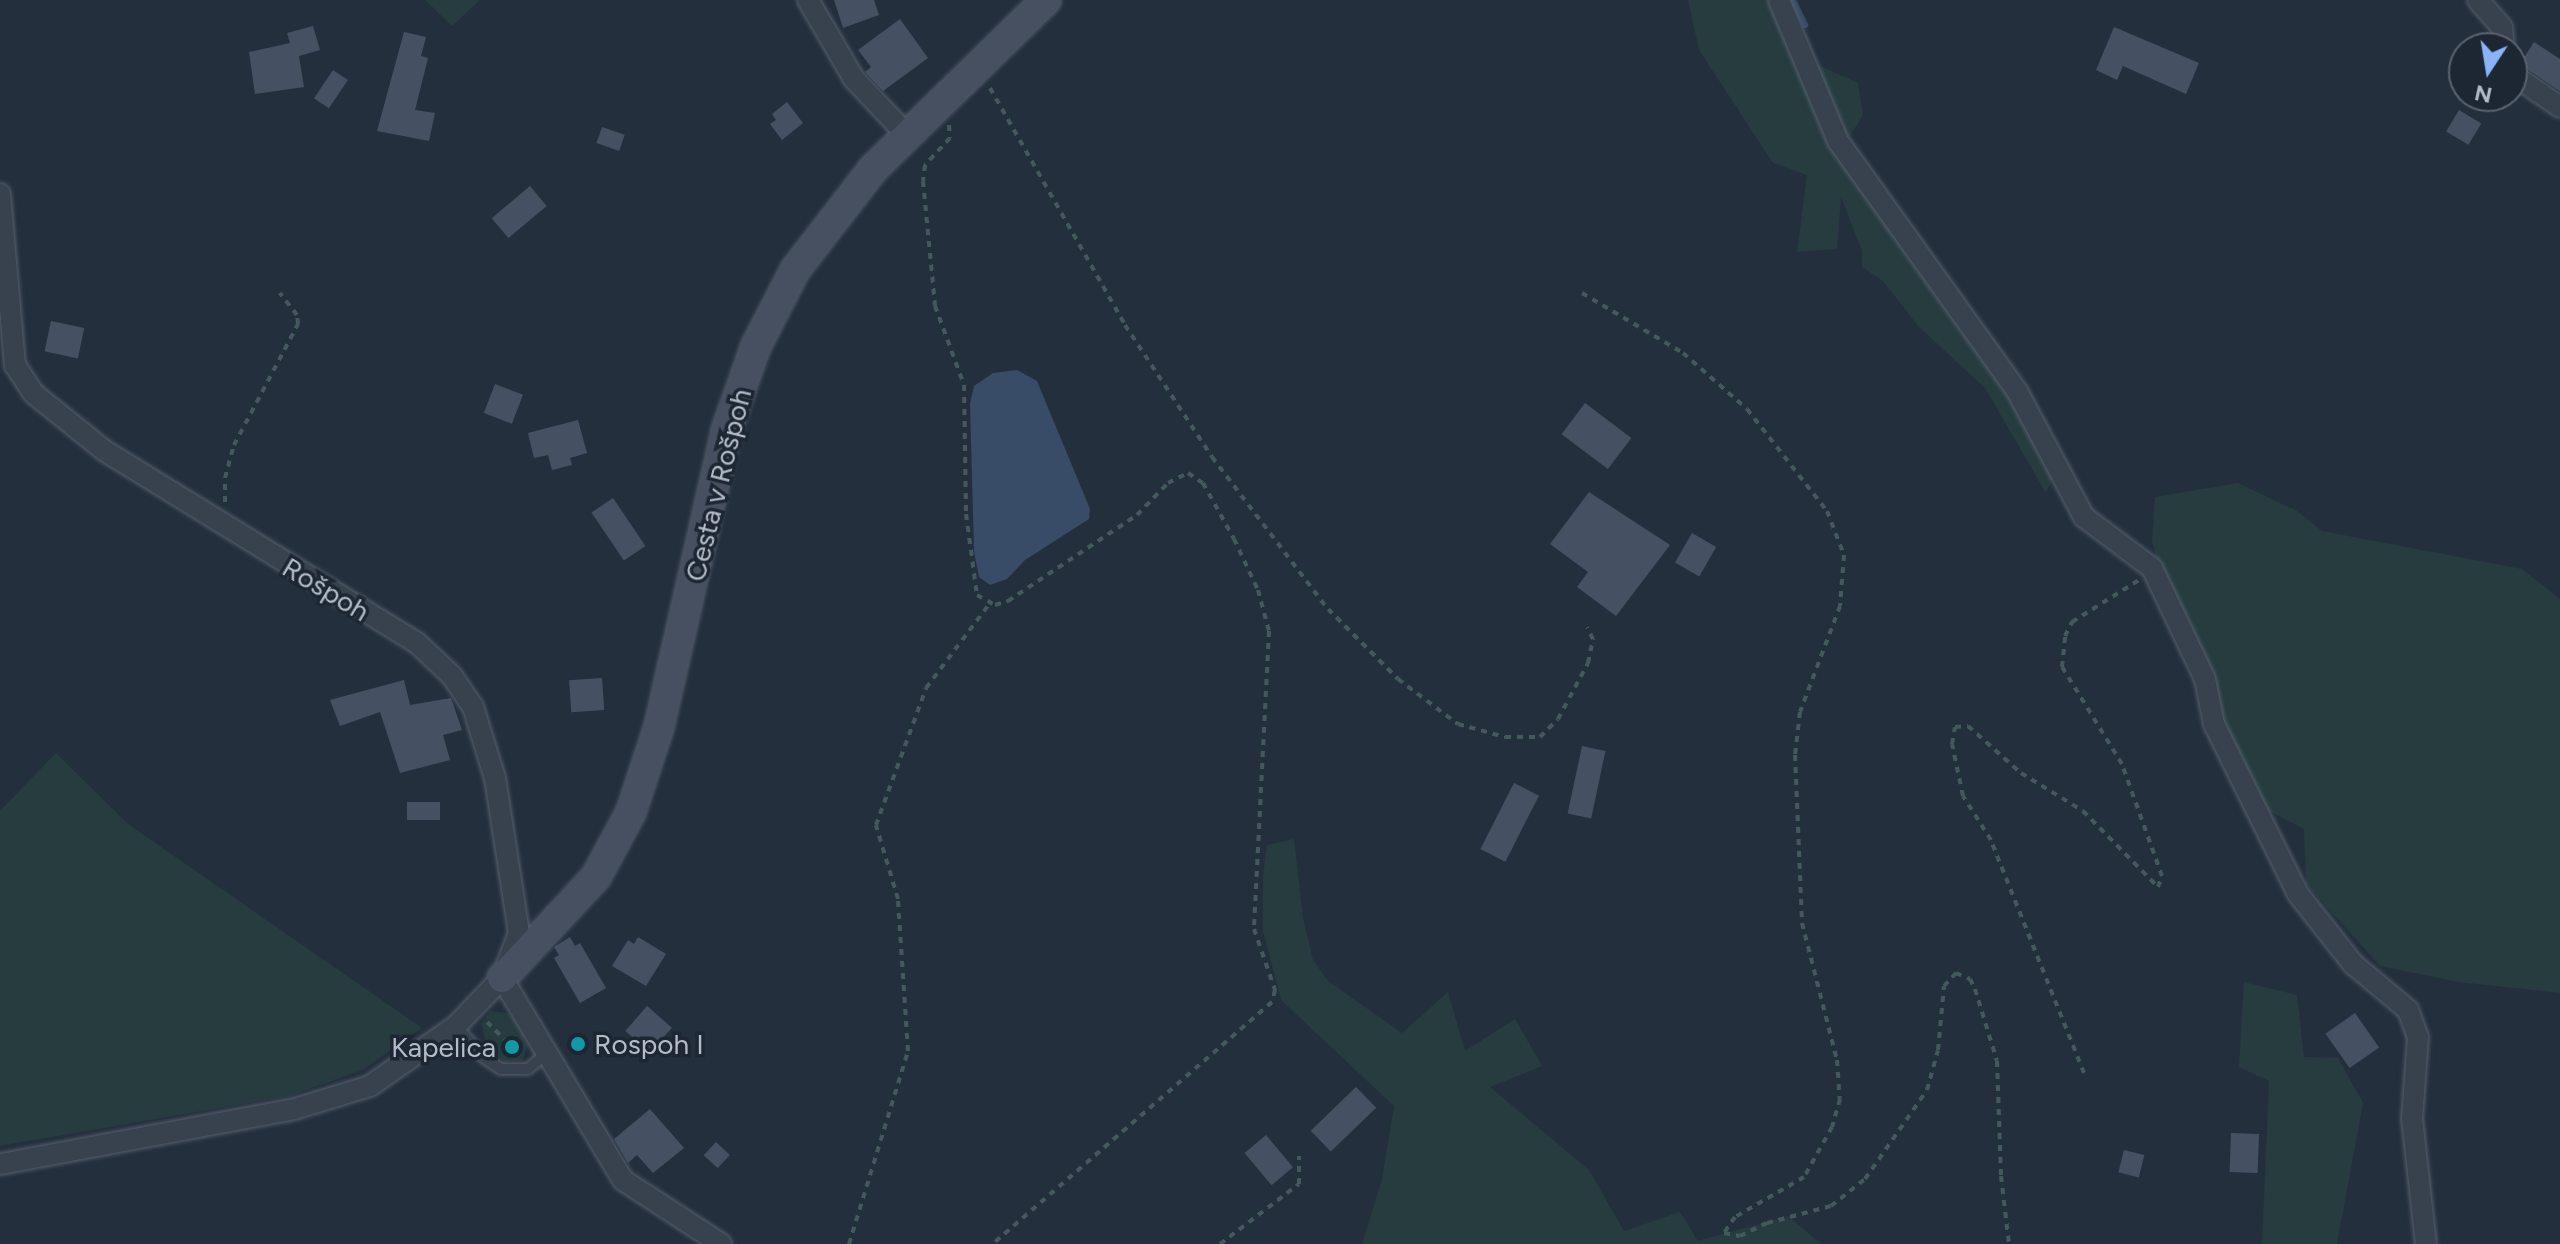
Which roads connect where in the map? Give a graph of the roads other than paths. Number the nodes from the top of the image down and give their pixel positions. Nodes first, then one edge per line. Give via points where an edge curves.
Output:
1 (808, 0) edge
2 (1046, 0) edge
3 (1779, 0) edge
4 (2478, 0) edge
5 (2502, 32) edge
6 (2528, 85) edge
7 (2560, 107) edge
8 (909, 137) junction
9 (0, 194) edge
10 (502, 978) junction
11 (456, 1026) junction
12 (548, 1052) junction
13 (0, 1164) edge
14 (721, 1244) edge
15 (2426, 1244) edge

1 - 8 street via 854,79
2 - 8 street, Cesta v Rošpoh
3 - 15 street via 1838,141 2017,391 2084,517 2152,568 2205,679 2214,724 2298,894 2353,964 2408,1010 2418,1037 2412,1118
4 - 5 street
6 - 7 street
8 - 10 street, Cesta v Rošpoh via 873,169 795,270 756,346 726,431 659,727 631,812 596,877
9 - 10 street, Rošpoh via 15,365 33,393 105,451 416,642 452,676 473,707 495,778 519,933
10 - 11 street
10 - 12 street
11 - 12 lane via 501,1069 528,1069
11 - 13 street via 370,1086 295,1109
12 - 14 street via 623,1180

